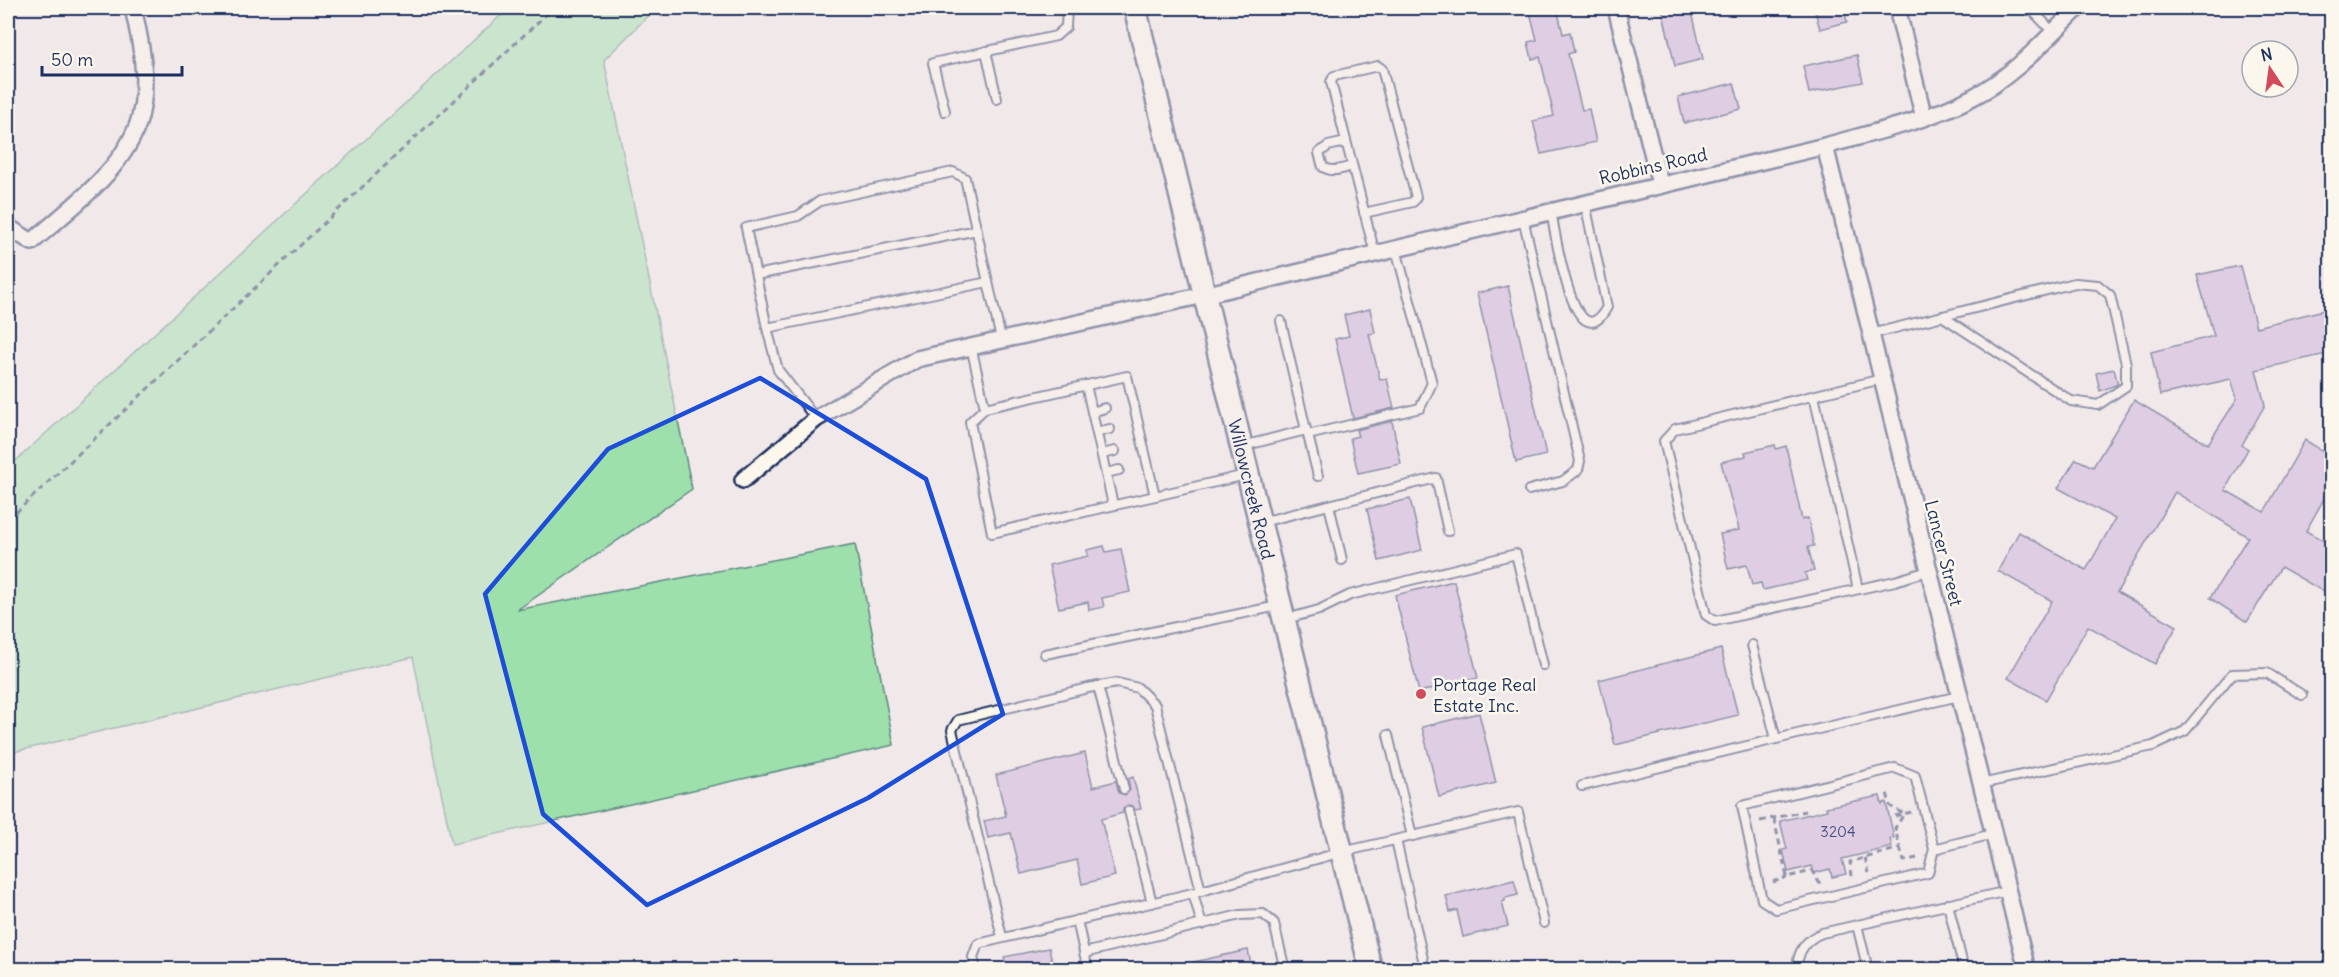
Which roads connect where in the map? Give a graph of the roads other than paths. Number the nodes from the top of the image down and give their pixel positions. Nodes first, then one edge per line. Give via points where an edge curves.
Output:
1 (133, 8) edge
2 (1067, 8) edge
3 (1135, 8) edge
4 (1616, 8) edge
5 (1897, 8) edge
6 (2030, 8) edge
7 (2078, 8) edge
8 (2053, 32) junction
9 (986, 51) junction
10 (997, 99) dead end
11 (945, 111) dead end
12 (1924, 117) junction
13 (1346, 142) junction
14 (1825, 146) junction
15 (1352, 166) junction
16 (1660, 184) junction
17 (1585, 202) junction
18 (1551, 211) junction
19 (1364, 213) junction
20 (1523, 218) junction
21 (8, 227) edge
22 (977, 230) junction
23 (1396, 249) junction
24 (1375, 254) junction
25 (756, 275) junction
26 (988, 282) junction
27 (1204, 296) junction
28 (1942, 316) junction
29 (1281, 321) dead end
30 (767, 328) junction
31 (1871, 334) junction
32 (1001, 339) junction
33 (971, 346) junction
34 (1882, 379) junction
35 (1086, 385) junction
36 (1814, 396) junction
37 (985, 408) junction
38 (1105, 408) dead end
39 (1092, 412) junction
40 (816, 419) junction
41 (1110, 429) dead end
42 (1097, 432) junction
43 (1307, 432) junction
44 (1242, 446) junction
45 (1115, 451) dead end
46 (1102, 454) junction
47 (1119, 470) dead end
48 (1106, 473) junction
49 (1248, 474) junction
50 (1318, 476) dead end
51 (743, 480) dead end
52 (1529, 490) dead end
53 (1155, 496) junction
54 (1113, 505) junction
55 (1329, 505) junction
56 (1261, 522) junction
57 (1448, 531) dead end
58 (1342, 560) dead end
59 (1928, 571) junction
60 (1858, 589) junction
61 (1283, 612) junction
62 (1752, 645) dead end
63 (1044, 654) dead end
64 (1543, 665) dead end
65 (1098, 686) junction
66 (2302, 695) dead end
67 (1959, 696) junction
68 (1388, 735) dead end
69 (1776, 739) junction
70 (1981, 784) junction
71 (1582, 786) dead end
72 (1124, 789) dead end
73 (1129, 811) dead end
74 (1994, 834) junction
75 (1412, 836) junction
76 (1396, 840) junction
77 (1934, 849) junction
78 (1342, 852) junction
79 (2008, 891) junction
80 (1197, 892) junction
81 (1152, 903) junction
82 (1948, 904) junction
83 (1077, 920) junction
84 (1544, 923) dead end
85 (1202, 925) junction
86 (1857, 925) junction
87 (1002, 937) junction
88 (1084, 953) junction
89 (1423, 959) dead end
90 (976, 969) edge
91 (1088, 969) edge
92 (1285, 969) edge
93 (1371, 969) edge
94 (1797, 969) edge
95 (1868, 969) edge
96 (1964, 969) edge
97 (2027, 969) edge

1 - 21 street via 144,81 140,118 126,148 102,180 32,242
2 - 9 lane via 1066,27 1056,36
3 - 27 main road, Willowcreek Road
4 - 16 street
5 - 12 street
6 - 8 lane
7 - 8 street, Robbins Road
8 - 12 street, Robbins Road via 2021,65 1974,97
9 - 10 lane
9 - 11 lane via 933,63
12 - 14 street, Robbins Road
13 - 15 lane
13 - 15 lane via 1328,146 1319,153 1323,167 1328,170
13 - 19 lane via 1332,78 1381,67 1416,197 1413,202
14 - 16 street, Robbins Road
14 - 31 street, Lancer Street
15 - 19 lane
16 - 17 street, Robbins Road
17 - 18 street, Robbins Road
17 - 18 lane via 1606,299 1602,315 1594,320 1578,315 1570,296
18 - 20 street, Robbins Road
19 - 24 lane
20 - 23 street, Robbins Road
20 - 52 lane via 1580,461 1578,470 1563,481
22 - 25 lane
22 - 25 lane via 965,178 953,172 820,201 798,216 746,228
22 - 26 lane
23 - 24 street, Robbins Road
23 - 43 lane via 1432,383 1420,408
24 - 27 street, Robbins Road
25 - 30 lane
26 - 30 lane
26 - 32 lane
27 - 32 street, Robbins Road
27 - 44 main road, Willowcreek Road
28 - 28 lane via 2075,283 2098,285 2110,295 2126,364 2126,386 2098,405 2071,401
28 - 31 lane
29 - 43 lane
30 - 40 lane via 778,370
31 - 34 street, Lancer Street
32 - 33 street, Robbins Road
33 - 37 lane
33 - 40 street, Robbins Road via 917,359
34 - 36 lane
34 - 59 street, Lancer Street
35 - 37 lane
35 - 39 lane
35 - 53 lane via 1127,376 1129,403
36 - 60 lane
36 - 60 lane via 1675,429 1664,441 1706,615 1715,621
37 - 54 lane via 970,422 992,532
38 - 39 lane
39 - 42 lane
40 - 51 street, Robbins Road
41 - 42 lane
42 - 46 lane
43 - 44 lane
43 - 50 lane
44 - 49 main road, Willowcreek Road
45 - 46 lane
46 - 48 lane
47 - 48 lane
48 - 54 lane
49 - 53 lane
49 - 56 main road, Willowcreek Road
53 - 54 lane
55 - 56 lane
55 - 57 lane via 1436,478
55 - 58 lane
56 - 61 main road, Willowcreek Road
59 - 60 lane
59 - 67 street, Lancer Street
61 - 63 lane
61 - 64 lane via 1319,610 1350,595 1516,554
61 - 78 main road, Willowcreek Road
62 - 69 lane
65 - 72 lane
65 - 80 lane via 1117,683 1138,688 1155,705
65 - 87 lane via 958,720 952,730
66 - 70 lane via 2267,673 2232,674 2185,731 2153,746
67 - 69 lane
67 - 70 street, Lancer Street
68 - 75 lane
69 - 71 lane
70 - 74 street, Lancer Street
73 - 81 lane
74 - 77 lane
74 - 79 street, Lancer Street
75 - 76 lane
75 - 84 lane via 1518,812
76 - 78 lane
76 - 89 lane
77 - 77 lane via 1915,776 1895,768 1742,806 1762,900 1776,909 1928,873
78 - 80 lane
78 - 93 main road, Willowcreek Road
79 - 82 lane
79 - 97 street, Lancer Street
80 - 81 lane
80 - 85 lane
81 - 83 lane
82 - 86 lane
82 - 96 lane
83 - 87 lane
83 - 88 lane
85 - 88 lane
85 - 92 lane via 1240,915 1263,914 1274,923
86 - 94 lane via 1813,936 1799,954
86 - 95 lane
87 - 90 lane via 978,944 973,957
88 - 91 lane

